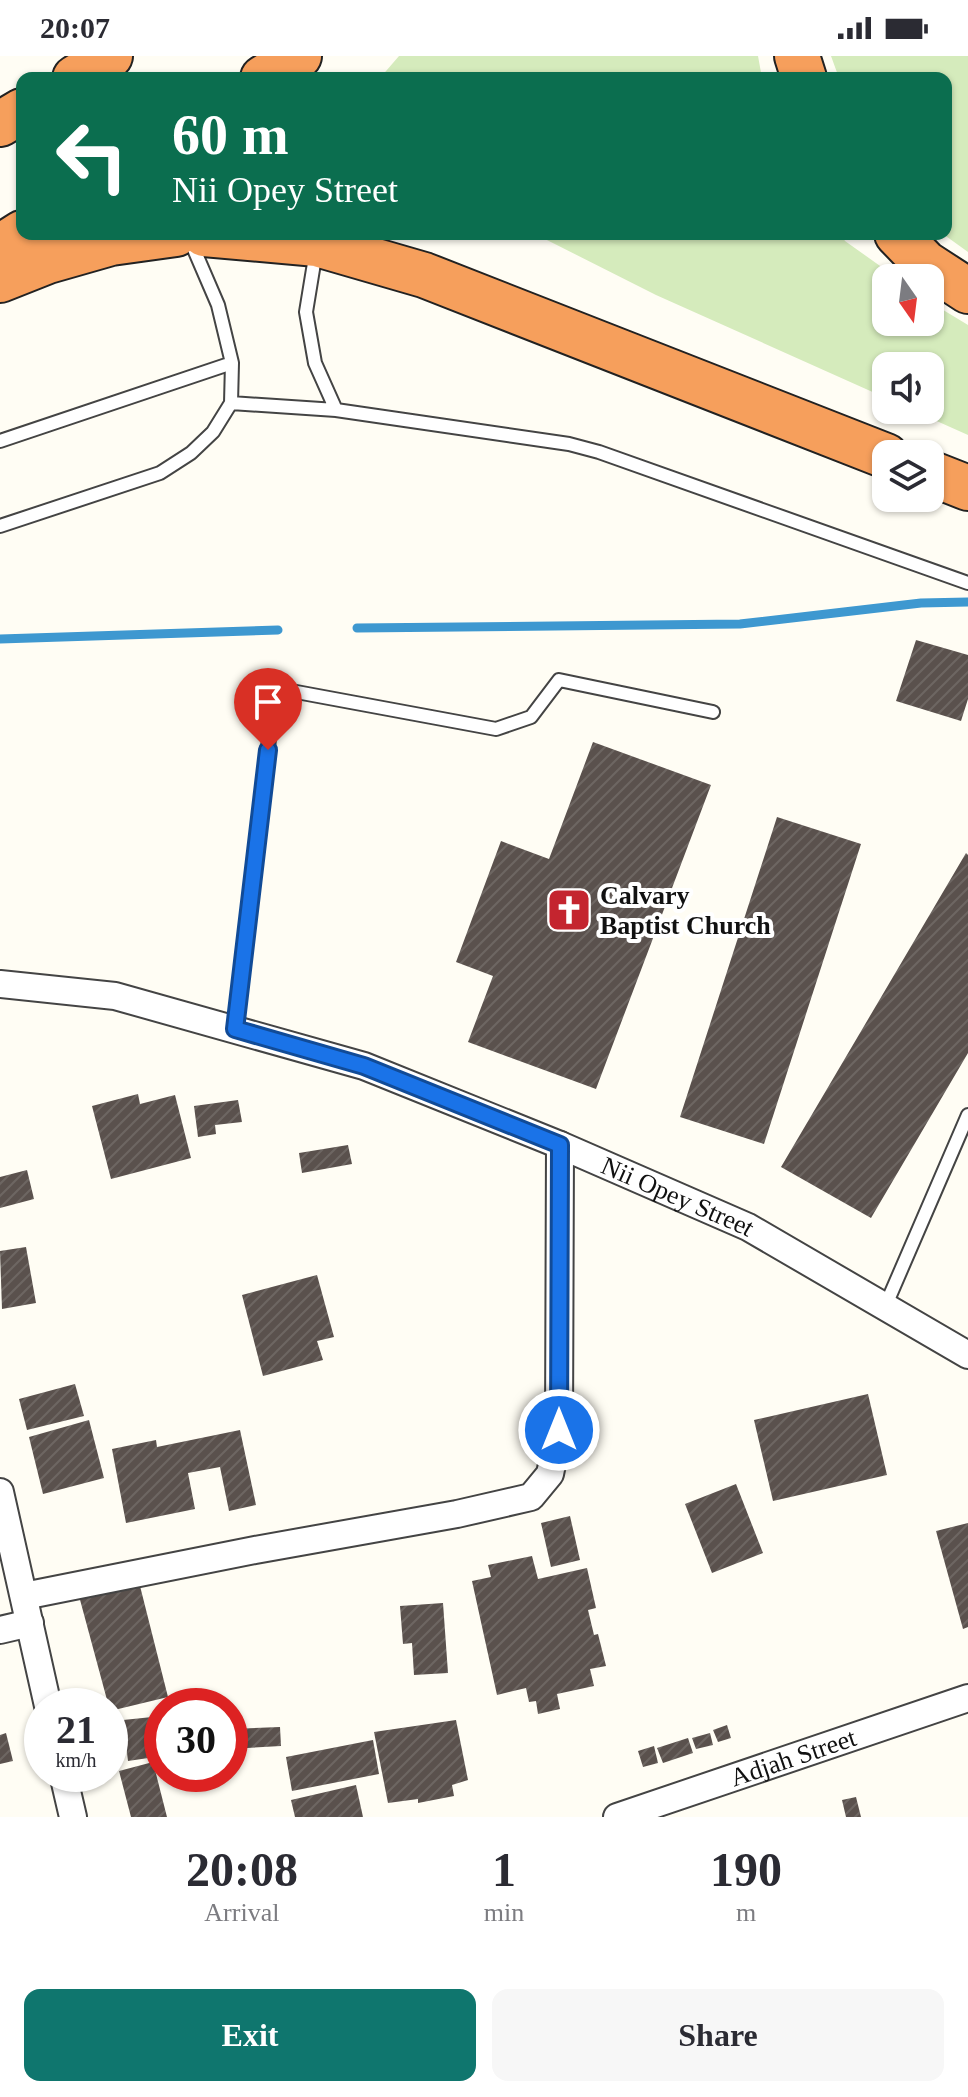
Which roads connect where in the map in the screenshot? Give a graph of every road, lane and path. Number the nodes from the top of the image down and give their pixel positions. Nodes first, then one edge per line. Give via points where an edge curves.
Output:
1 (110, 56) edge
2 (299, 56) edge
3 (85, 72) edge
4 (273, 72) edge
5 (133, 240) edge
6 (190, 240) edge
7 (289, 240) edge
8 (293, 240) edge
9 (903, 240) edge
10 (0, 280) edge
11 (968, 291) edge
12 (232, 363) junction
13 (231, 403) junction
14 (336, 410) junction
15 (0, 441) edge
16 (872, 451) edge
17 (944, 479) edge
18 (968, 488) edge
19 (0, 526) edge
20 (968, 583) edge
21 (713, 712) dead end
22 (0, 984) edge
23 (235, 1029) junction
24 (968, 1115) edge
25 (560, 1145) junction
26 (885, 1307) junction
27 (968, 1355) edge
28 (0, 1492) edge
29 (24, 1596) junction
30 (30, 1623) junction
31 (0, 1630) edge
32 (44, 1688) edge
33 (968, 1698) edge
34 (67, 1792) edge
35 (73, 1817) edge
36 (617, 1817) edge

1 - 3 highway
2 - 4 highway
5 - 10 highway via 48,261
6 - 12 lane via 218,305
7 - 14 lane via 315,363
8 - 16 highway via 424,275
9 - 11 highway via 925,263
12 - 13 lane
12 - 15 lane
13 - 14 lane
13 - 19 lane via 213,432 160,473
14 - 20 lane via 599,452
17 - 18 highway
21 - 23 lane via 559,680 531,717 496,729 275,688
22 - 23 street, Nii Opey Street via 115,996
23 - 25 street, Nii Opey Street via 364,1066
24 - 26 lane
25 - 26 street, Nii Opey Street via 748,1227
25 - 29 street via 559,1430 550,1474 531,1497
26 - 27 street, Nii Opey Street
28 - 29 street
29 - 30 street
30 - 31 street
30 - 32 street
33 - 36 street, Adjah Street
34 - 35 street

